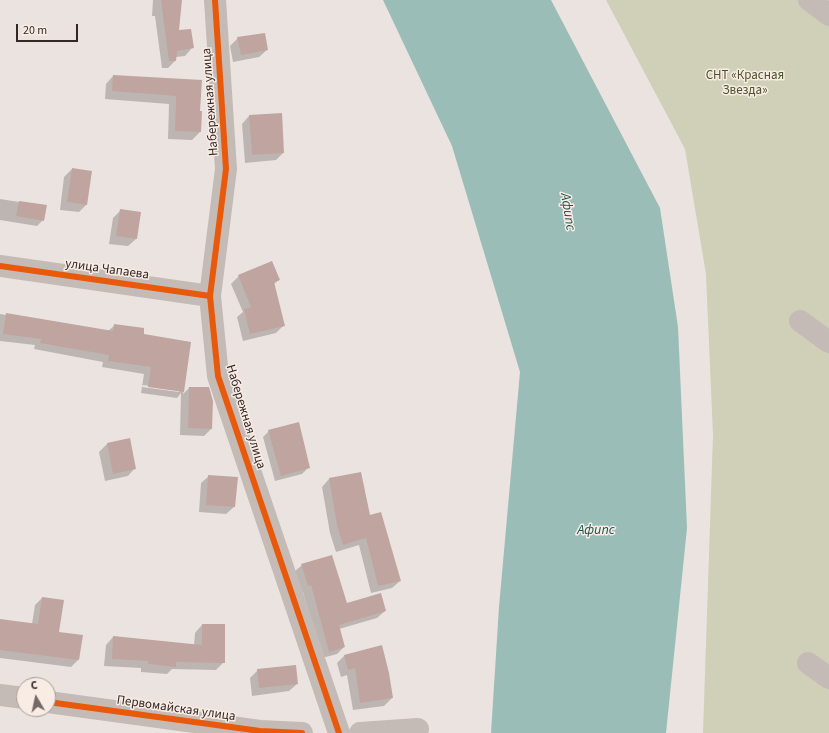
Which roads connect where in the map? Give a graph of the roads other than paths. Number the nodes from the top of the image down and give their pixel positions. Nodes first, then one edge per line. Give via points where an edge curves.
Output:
1 (215, 0) edge
2 (809, 0) edge
3 (829, 15) edge
4 (0, 266) edge
5 (210, 296) junction
6 (800, 321) dead end
7 (829, 342) edge
8 (808, 662) dead end
9 (829, 678) edge
10 (0, 695) edge
11 (16, 697) edge
12 (56, 703) edge
13 (418, 729) dead end
14 (302, 733) edge
15 (339, 733) edge
16 (360, 733) edge

1 - 5 street, Набережная улица via 226,168
2 - 3 street
4 - 5 street, улица Чапаева
5 - 15 street, Набережная улица via 218,376
6 - 7 street
8 - 9 street
10 - 11 street
12 - 14 street, Первомайская улица via 260,731
13 - 16 street

